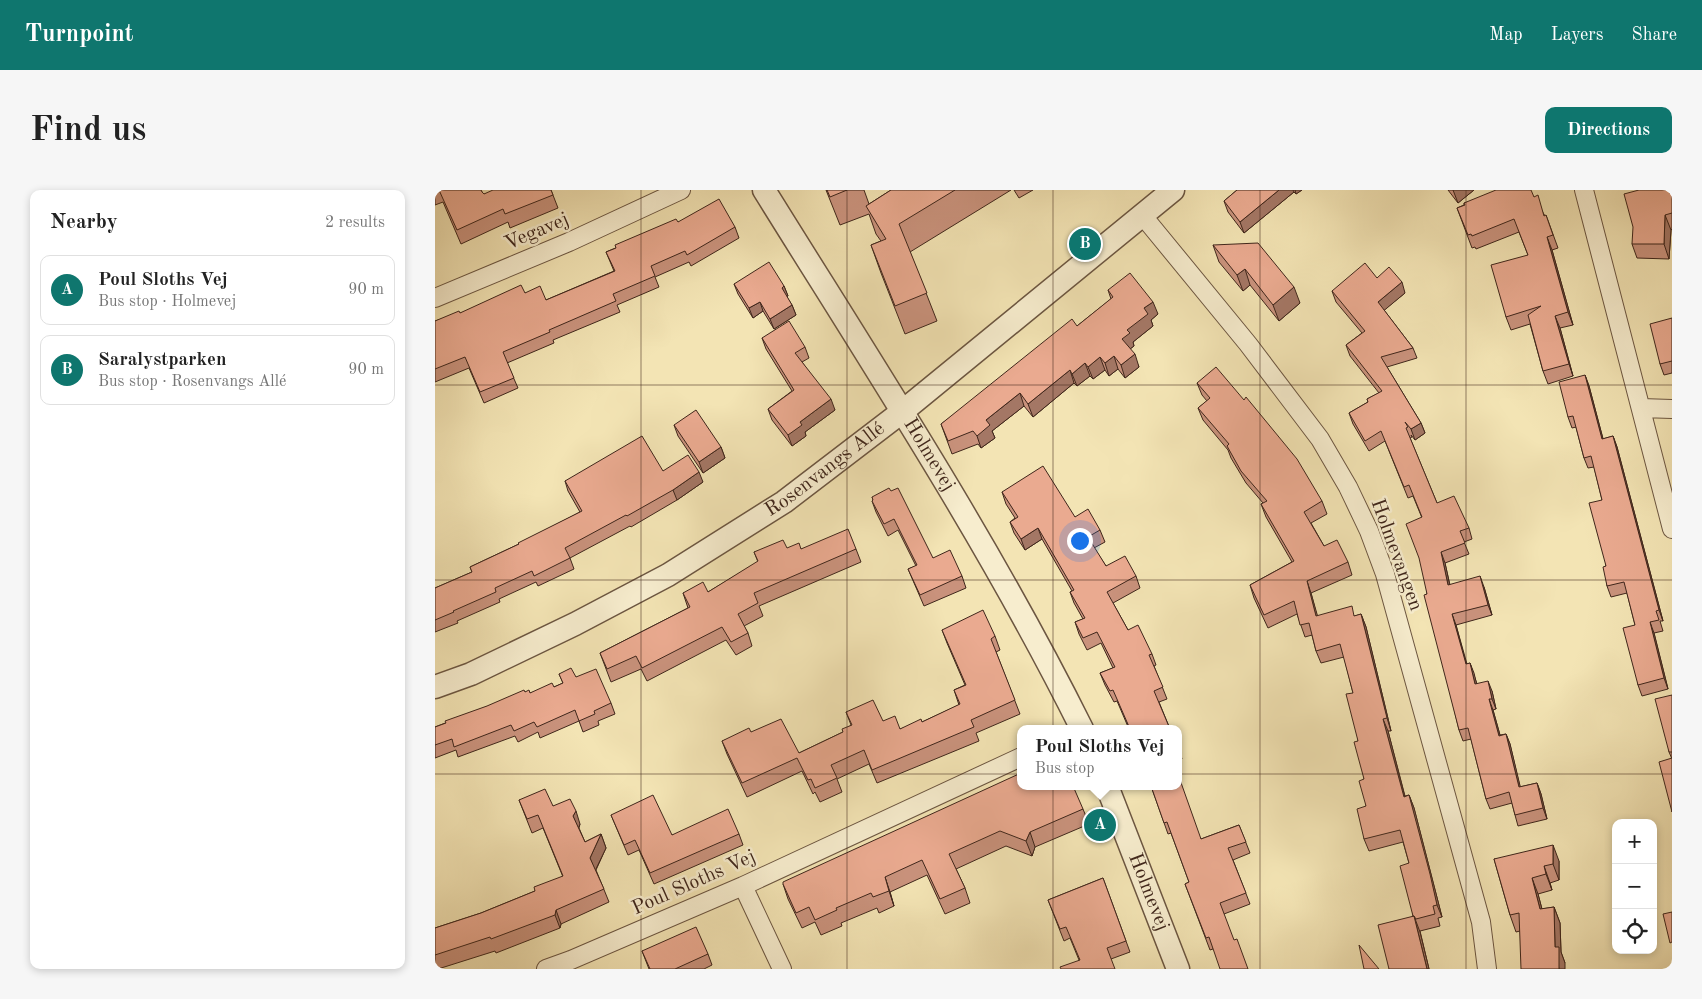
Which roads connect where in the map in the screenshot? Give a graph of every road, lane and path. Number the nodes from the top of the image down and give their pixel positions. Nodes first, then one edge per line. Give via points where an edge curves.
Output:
1 (681, 190) edge
2 (764, 190) edge
3 (1173, 190) edge
4 (1584, 190) edge
5 (1143, 216) junction
6 (435, 298) edge
7 (1641, 408) junction
8 (1672, 409) edge
9 (903, 411) junction
10 (1672, 529) edge
11 (435, 687) edge
12 (1081, 725) edge
13 (1017, 760) edge
14 (1109, 790) edge
15 (743, 886) junction
16 (546, 969) edge
17 (782, 969) edge
18 (1178, 969) edge
19 (1487, 969) edge

1 - 6 street, Vegavej via 569,242
2 - 9 street, Holmevej
3 - 5 street, Rosenvangs Allé
4 - 7 street
5 - 9 street, Rosenvangs Allé
5 - 19 street, Holmevangen via 1249,344 1320,439 1369,531 1385,574 1481,922
7 - 8 street
7 - 10 street
9 - 11 street, Rosenvangs Allé via 784,502 668,575 471,674
9 - 12 street, Holmevej via 1048,661
13 - 15 street, Poul Sloths Vej
14 - 18 street, Holmevej
15 - 16 street, Poul Sloths Vej
15 - 17 street

